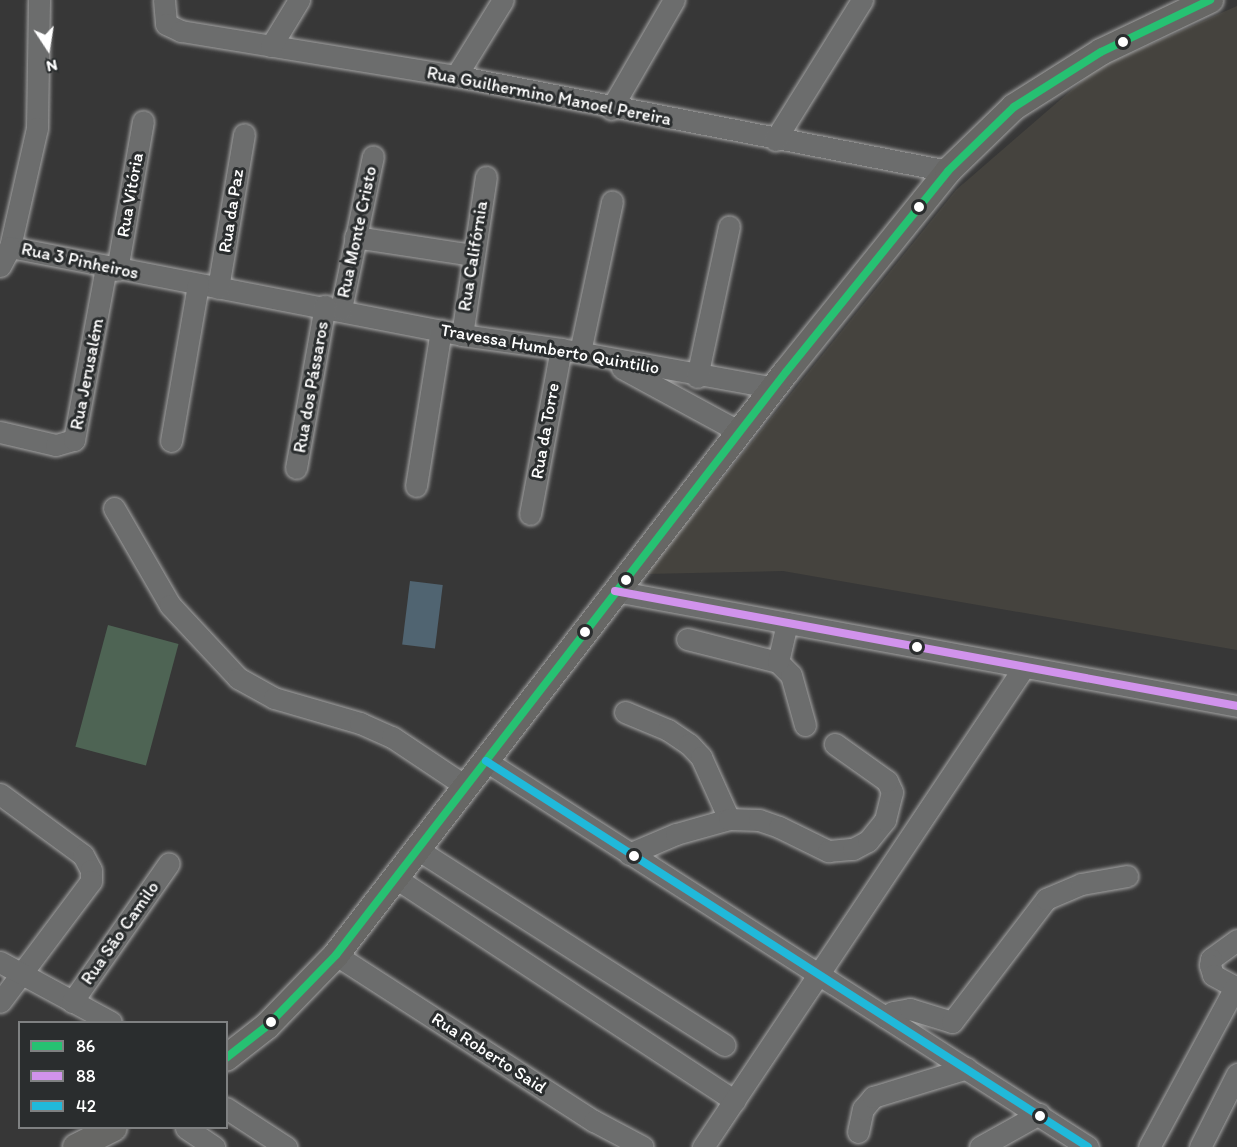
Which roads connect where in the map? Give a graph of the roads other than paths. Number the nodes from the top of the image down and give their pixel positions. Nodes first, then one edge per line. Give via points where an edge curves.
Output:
1 (39, 0) edge
2 (299, 0) edge
3 (503, 0) edge
4 (674, 0) edge
5 (862, 0) edge
6 (1210, 0) edge
7 (164, 4) edge
8 (271, 46) junction
9 (456, 76) junction
10 (611, 109) junction
11 (143, 121) dead end
12 (244, 134) dead end
13 (775, 140) junction
14 (373, 156) dead end
15 (948, 171) junction
16 (486, 177) dead end
17 (612, 201) dead end
18 (729, 226) dead end
19 (355, 237) junction
20 (10, 247) junction
21 (472, 255) junction
22 (0, 266) edge
23 (112, 269) junction
24 (208, 286) junction
25 (333, 307) junction
26 (441, 330) junction
27 (462, 335) junction
28 (571, 350) junction
29 (603, 357) junction
30 (697, 377) junction
31 (775, 388) junction
32 (0, 432) edge
33 (740, 432) junction
34 (171, 441) dead end
35 (296, 468) dead end
36 (416, 486) dead end
37 (114, 508) dead end
38 (530, 514) dead end
39 (615, 591) junction
40 (787, 623) junction
41 (687, 639) dead end
42 (778, 662) junction
43 (1024, 667) junction
44 (1237, 706) edge
45 (625, 712) dead end
46 (805, 725) dead end
47 (835, 744) dead end
48 (486, 761) junction
49 (467, 787) junction
50 (0, 794) edge
51 (729, 819) junction
52 (420, 851) junction
53 (629, 854) junction
54 (169, 863) dead end
55 (1127, 876) dead end
56 (397, 879) junction
57 (1234, 944) edge
58 (336, 955) junction
59 (0, 962) edge
60 (24, 975) junction
61 (817, 975) junction
62 (1236, 987) edge
63 (0, 1002) edge
64 (72, 1002) junction
65 (885, 1017) junction
66 (107, 1021) edge
67 (724, 1045) dead end
68 (228, 1056) edge
69 (967, 1068) junction
70 (1237, 1074) edge
71 (735, 1101) junction
72 (228, 1109) edge
73 (1039, 1114) junction
74 (112, 1129) edge
75 (187, 1129) edge
76 (858, 1132) dead end
77 (1084, 1146) edge
78 (76, 1147) edge
79 (214, 1147) edge
80 (285, 1147) edge
81 (644, 1147) edge
82 (704, 1147) edge
83 (980, 1147) edge
84 (1149, 1147) edge
85 (1200, 1147) edge

1 - 20 street, Rua 3 Pinheiros via 38,128
2 - 8 street
3 - 9 street
4 - 10 street
5 - 13 street
6 - 15 main road via 1101,52 1014,107
7 - 8 street, Rua Guilhermino Manoel Pereira via 166,24 172,29
8 - 9 street, Rua Guilhermino Manoel Pereira
9 - 10 street, Rua Guilhermino Manoel Pereira
10 - 13 street, Rua Guilhermino Manoel Pereira
11 - 23 street, Rua Vitória
12 - 24 street, Rua da Paz
13 - 15 street, Rua Guilhermino Manoel Pereira
14 - 19 street, Rua Monte Cristo
15 - 31 main road
16 - 21 street, Rua Califórnia
17 - 28 street, Rua da Torre
18 - 30 street
19 - 21 street
19 - 25 street, Rua Monte Cristo
20 - 22 street
20 - 23 street, Rua 3 Pinheiros
21 - 27 street, Rua Califórnia
23 - 24 street, Rua 3 Pinheiros
23 - 32 street, Rua Jerusalém via 74,440 56,445
24 - 25 street, Rua 3 Pinheiros
24 - 34 street, Rua da Paz
25 - 26 street, Travessa Humberto Quintilio
25 - 35 street, Rua dos Pássaros
26 - 27 street, Travessa Humberto Quintilio
26 - 36 street
27 - 28 street, Travessa Humberto Quintilio
28 - 29 street, Travessa Humberto Quintilio
28 - 38 street, Rua da Torre
29 - 30 street, Travessa Humberto Quintilio
29 - 33 street
30 - 31 street, Travessa Humberto Quintilio
31 - 33 main road
33 - 39 main road
37 - 49 street via 170,605 238,678 274,698 360,723 392,737
39 - 40 street
39 - 48 main road
40 - 42 street
40 - 43 street
41 - 42 street
42 - 46 street via 791,675
43 - 44 street
43 - 61 street
45 - 51 street via 668,730 689,744 701,757
47 - 51 street via 887,781 892,792 885,820 868,841 853,849 828,851 759,820
48 - 49 main road
48 - 53 street
49 - 52 main road
50 - 60 street via 84,855 91,870 91,881
51 - 53 street via 676,834
52 - 56 main road
52 - 67 street
53 - 61 street
54 - 64 street, Rua São Camilo
55 - 65 street via 1081,884 1046,899 952,1022 910,1009
56 - 58 main road
56 - 71 street
57 - 62 street via 1210,965 1213,975
58 - 68 main road via 267,1026
58 - 81 street, Rua Roberto Said via 594,1121
59 - 60 street
60 - 63 street
60 - 64 street
61 - 65 street
61 - 71 street
62 - 84 street
64 - 66 street
65 - 69 street
69 - 73 street
69 - 76 street via 873,1097 863,1109
70 - 85 street
71 - 82 street
72 - 80 street
73 - 77 street
73 - 83 street
74 - 78 main road
75 - 79 street

